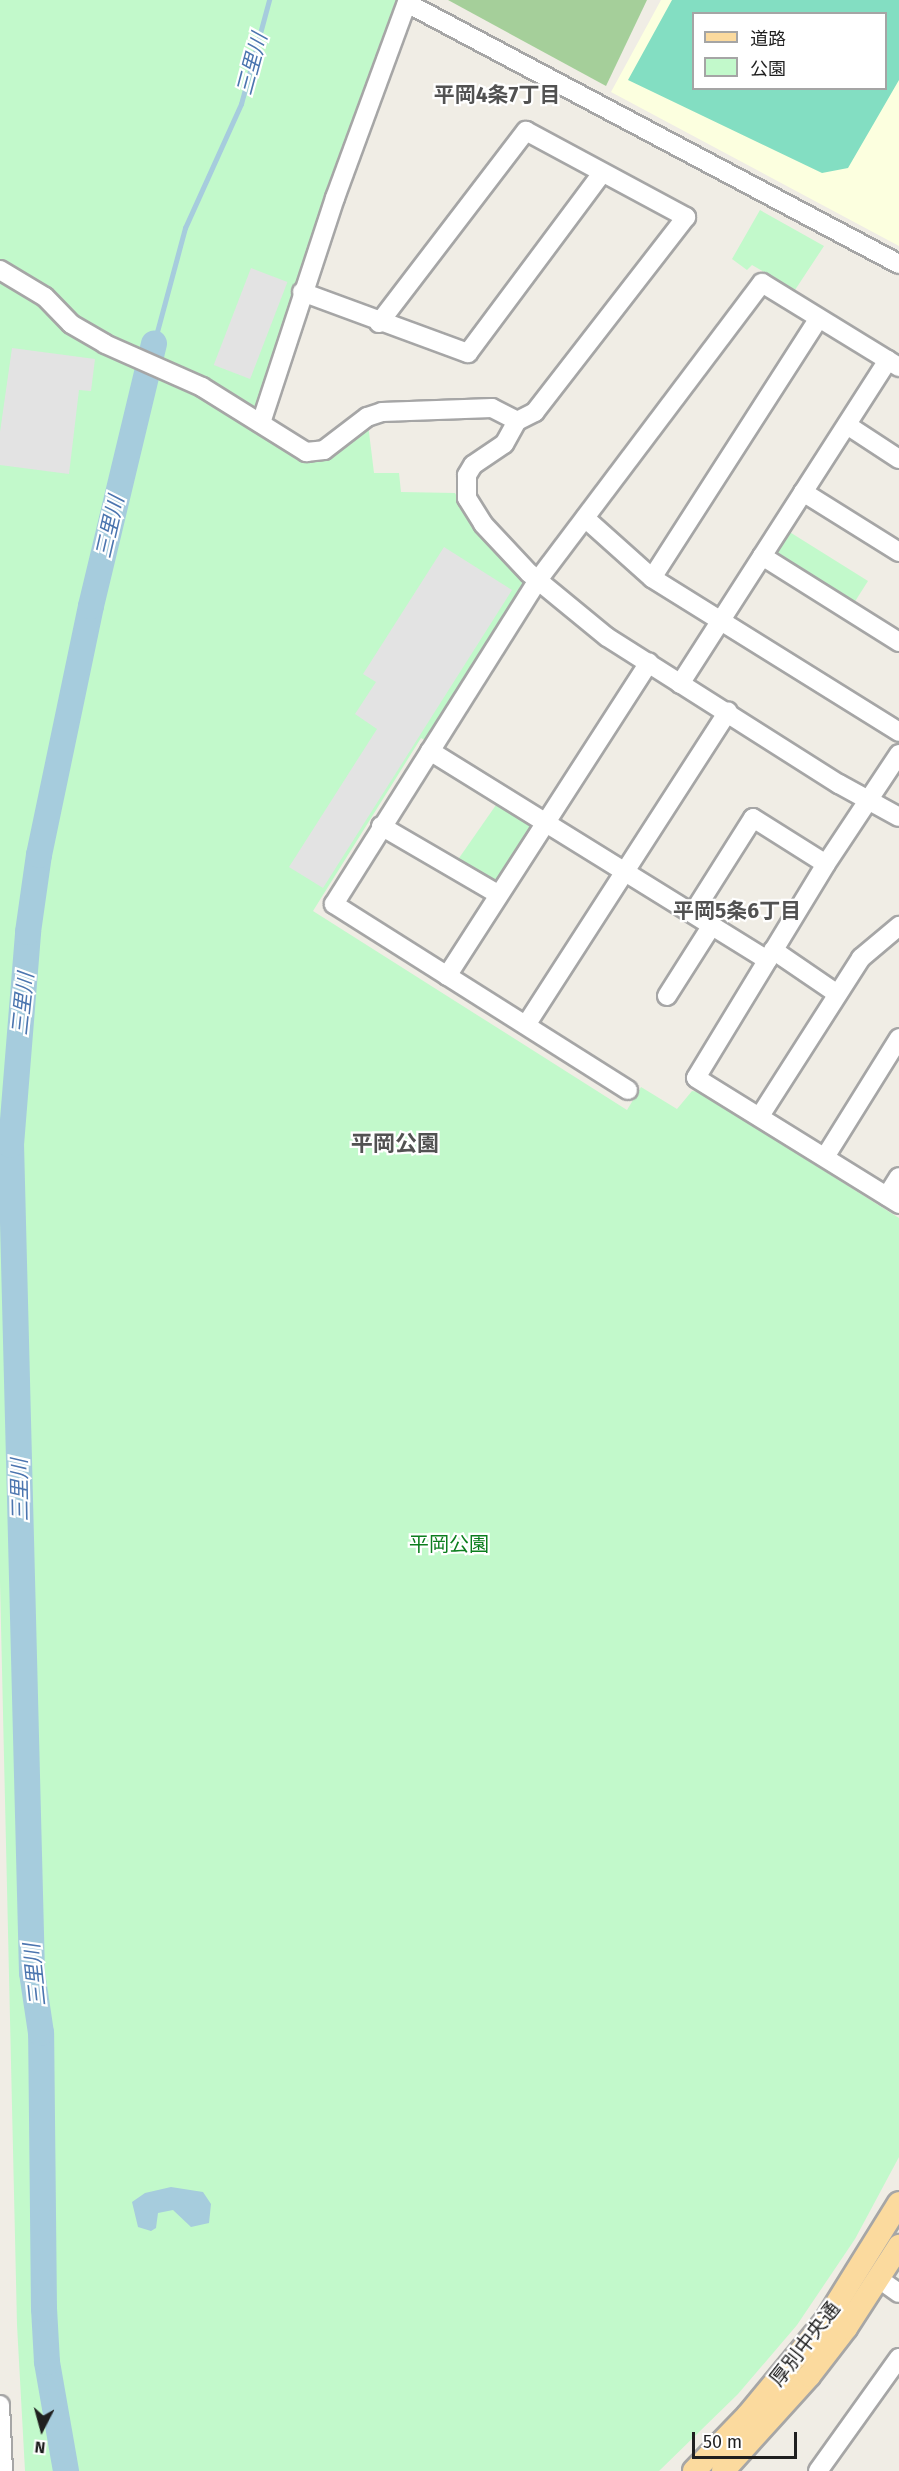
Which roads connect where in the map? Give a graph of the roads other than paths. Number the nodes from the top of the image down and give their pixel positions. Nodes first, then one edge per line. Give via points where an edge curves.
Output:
1 (408, 2) edge
2 (602, 173) junction
3 (899, 264) edge
4 (0, 270) edge
5 (302, 292) junction
6 (818, 319) junction
7 (379, 323) junction
8 (893, 364) edge
9 (517, 421) junction
10 (261, 423) junction
11 (847, 425) junction
12 (899, 459) edge
13 (803, 492) junction
14 (585, 518) junction
15 (899, 552) edge
16 (762, 556) junction
17 (652, 578) junction
18 (538, 580) junction
19 (720, 621) junction
20 (899, 642) edge
21 (649, 663) junction
22 (680, 684) junction
23 (728, 712) junction
24 (899, 732) edge
25 (430, 750) junction
26 (899, 754) edge
27 (871, 799) junction
28 (899, 817) edge
29 (545, 821) junction
30 (381, 826) junction
31 (826, 864) junction
32 (625, 871) junction
33 (498, 894) junction
34 (693, 913) junction
35 (712, 925) junction
36 (899, 926) edge
37 (770, 955) junction
38 (447, 976) junction
39 (836, 993) junction
40 (667, 996) dead end
41 (526, 1025) junction
42 (899, 1038) edge
43 (628, 1090) dead end
44 (760, 1116) junction
45 (825, 1157) junction
46 (899, 1177) edge
47 (893, 1200) edge
48 (899, 2203) edge
49 (899, 2246) edge
50 (879, 2279) junction
51 (899, 2293) edge
52 (899, 2358) edge
53 (893, 2380) edge
54 (0, 2405) edge
55 (3, 2471) edge
56 (694, 2471) edge
57 (723, 2471) edge
58 (818, 2471) edge

1 - 3 street
1 - 5 street
2 - 7 street via 468,353
2 - 7 street via 526,131
2 - 9 street via 686,217 535,412
4 - 10 street via 45,297 71,324 132,357 175,374
5 - 7 street
5 - 10 street
6 - 8 street
6 - 14 street via 762,283
6 - 17 street
8 - 11 street
9 - 10 street via 492,408 382,412 367,417 317,453 306,452
9 - 18 street via 504,444 473,465 467,475 467,498 483,524
11 - 12 street
11 - 13 street
13 - 15 street
13 - 16 street
14 - 17 street
14 - 18 street
16 - 19 street
16 - 20 street
17 - 19 street
18 - 21 street via 607,637
18 - 25 street
19 - 22 street
19 - 24 street
21 - 22 street
21 - 29 street
22 - 23 street
23 - 27 street via 839,784
23 - 32 street
25 - 29 street
25 - 30 street
26 - 27 street
27 - 28 street
27 - 31 street
29 - 32 street
29 - 33 street
30 - 33 street
30 - 38 street via 334,907
31 - 34 street via 753,818
31 - 37 street
32 - 34 street
32 - 41 street
33 - 38 street
34 - 35 street
35 - 37 street
35 - 40 street
36 - 39 street via 861,958
37 - 39 street
37 - 44 street via 696,1078
38 - 41 street
39 - 44 street
41 - 43 street
42 - 45 street
44 - 45 street
45 - 47 street
46 - 47 street
48 - 56 main road, 厚別中央通 via 825,2322 748,2415
49 - 50 main road, 厚別中央通
50 - 51 street
50 - 57 main road, 厚別中央通 via 809,2376
52 - 53 street
53 - 58 street
54 - 55 street

